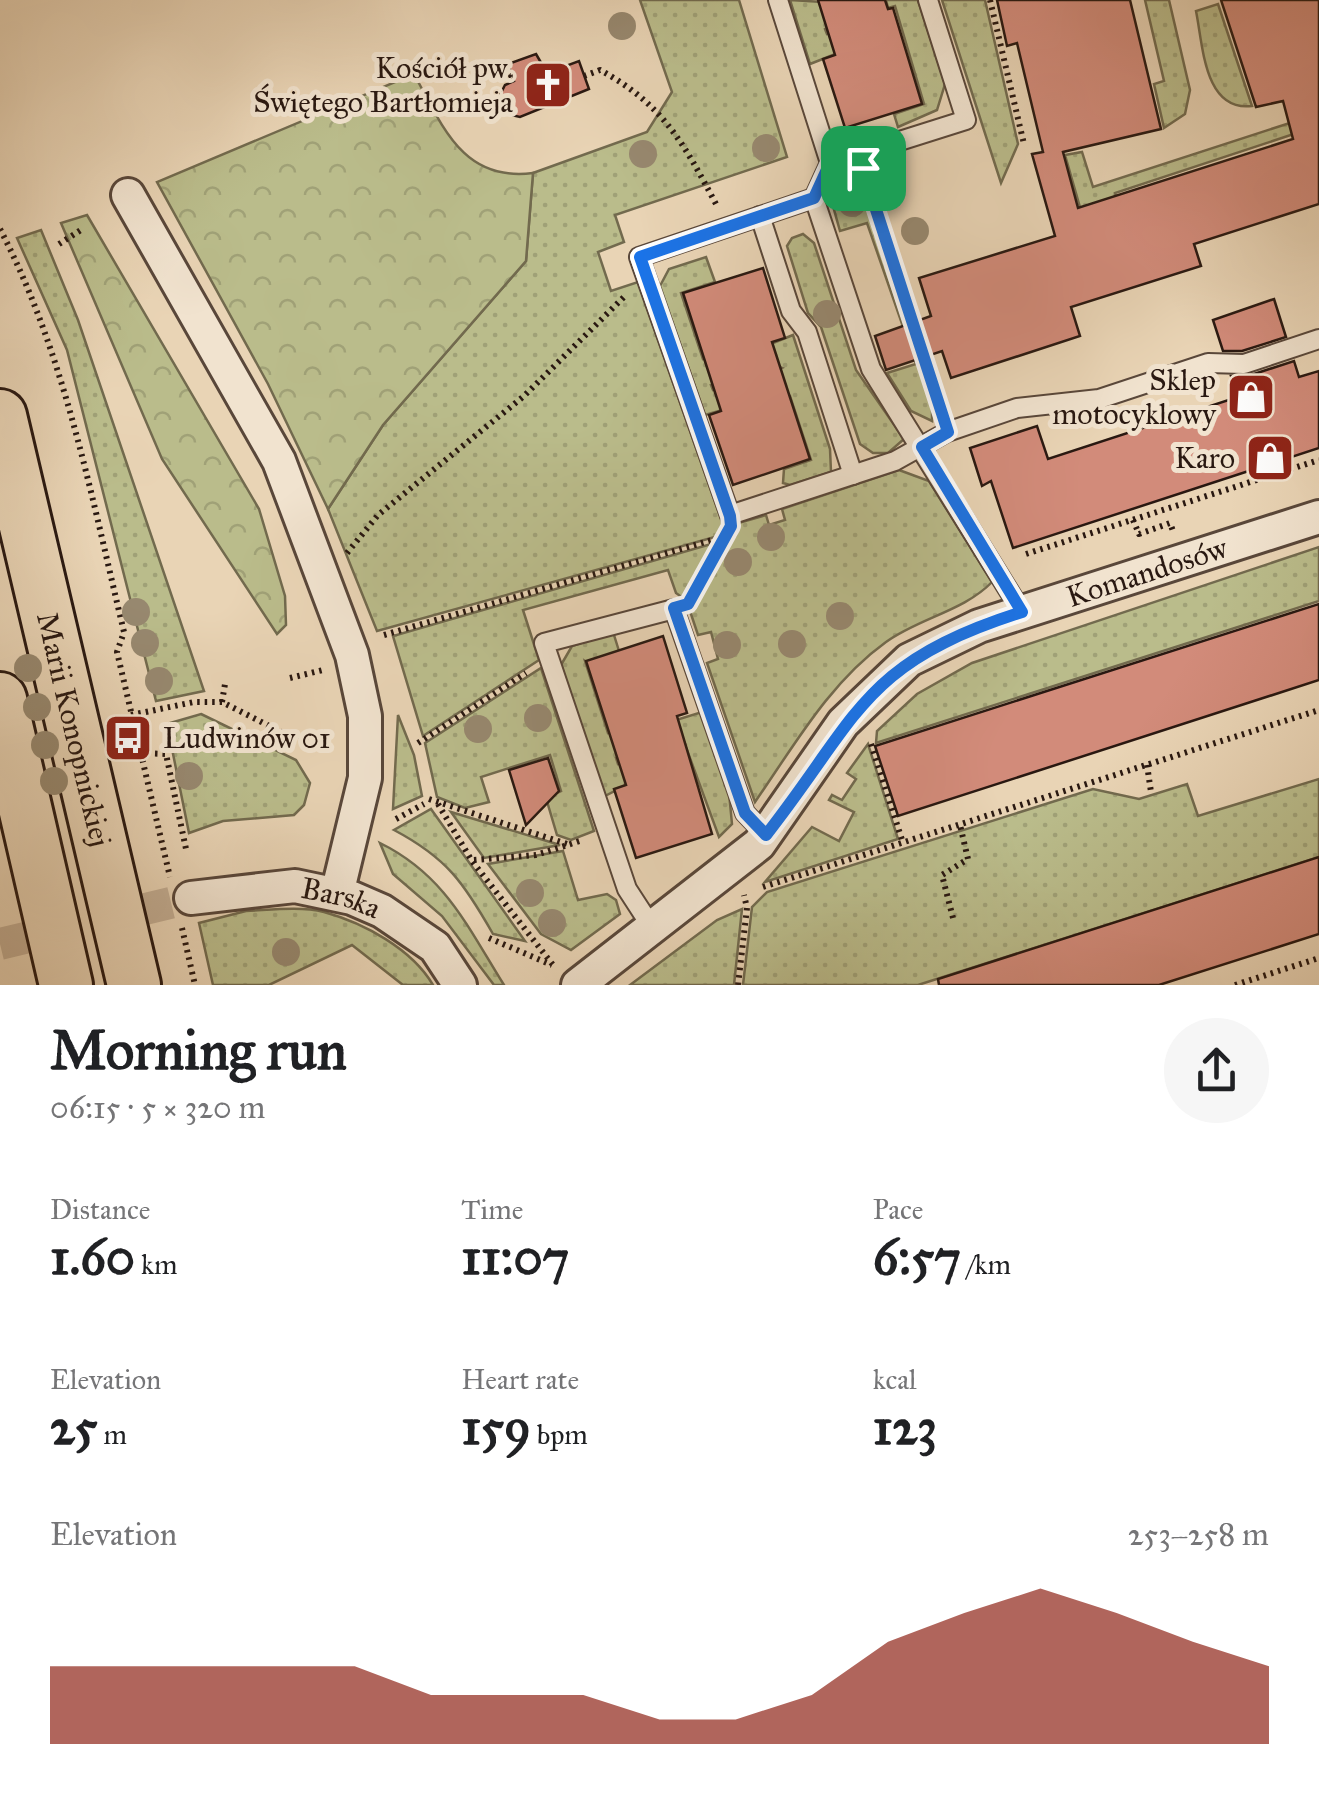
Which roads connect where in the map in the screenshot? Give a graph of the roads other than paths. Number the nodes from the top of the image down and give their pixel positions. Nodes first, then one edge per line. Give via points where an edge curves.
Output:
1 (778, 0) edge
2 (928, 0) edge
3 (830, 163) junction
4 (128, 196) dead end
5 (814, 198) junction
6 (760, 216) junction
7 (1319, 339) edge
8 (0, 416) edge
9 (922, 447) junction
10 (854, 475) junction
11 (1319, 517) edge
12 (1022, 612) junction
13 (0, 699) edge
14 (766, 835) junction
15 (337, 894) junction
16 (182, 904) tunnel mouth
17 (653, 928) junction
18 (66, 985) edge
19 (134, 985) edge
20 (460, 985) edge
21 (578, 985) edge

1 - 3 lane
2 - 3 lane via 966,120
3 - 5 lane
4 - 15 street via 279,461 352,655 366,716 365,778
5 - 6 lane
5 - 9 lane via 870,368
6 - 10 lane
6 - 10 lane via 640,257 730,516
7 - 9 lane via 1244,364 1208,364 1099,399 1018,408
8 - 19 main road, Marii Konopnickiej
9 - 10 lane
9 - 12 lane
11 - 12 street, Komandosów
12 - 14 street, Komandosów via 955,636 889,675 843,724
13 - 18 main road
14 - 17 street, Komandosów
14 - 17 lane via 745,813 674,608 544,644 626,889
15 - 16 street, Barska via 294,886
15 - 20 street, Barska via 382,910 435,948
17 - 21 street, Komandosów

